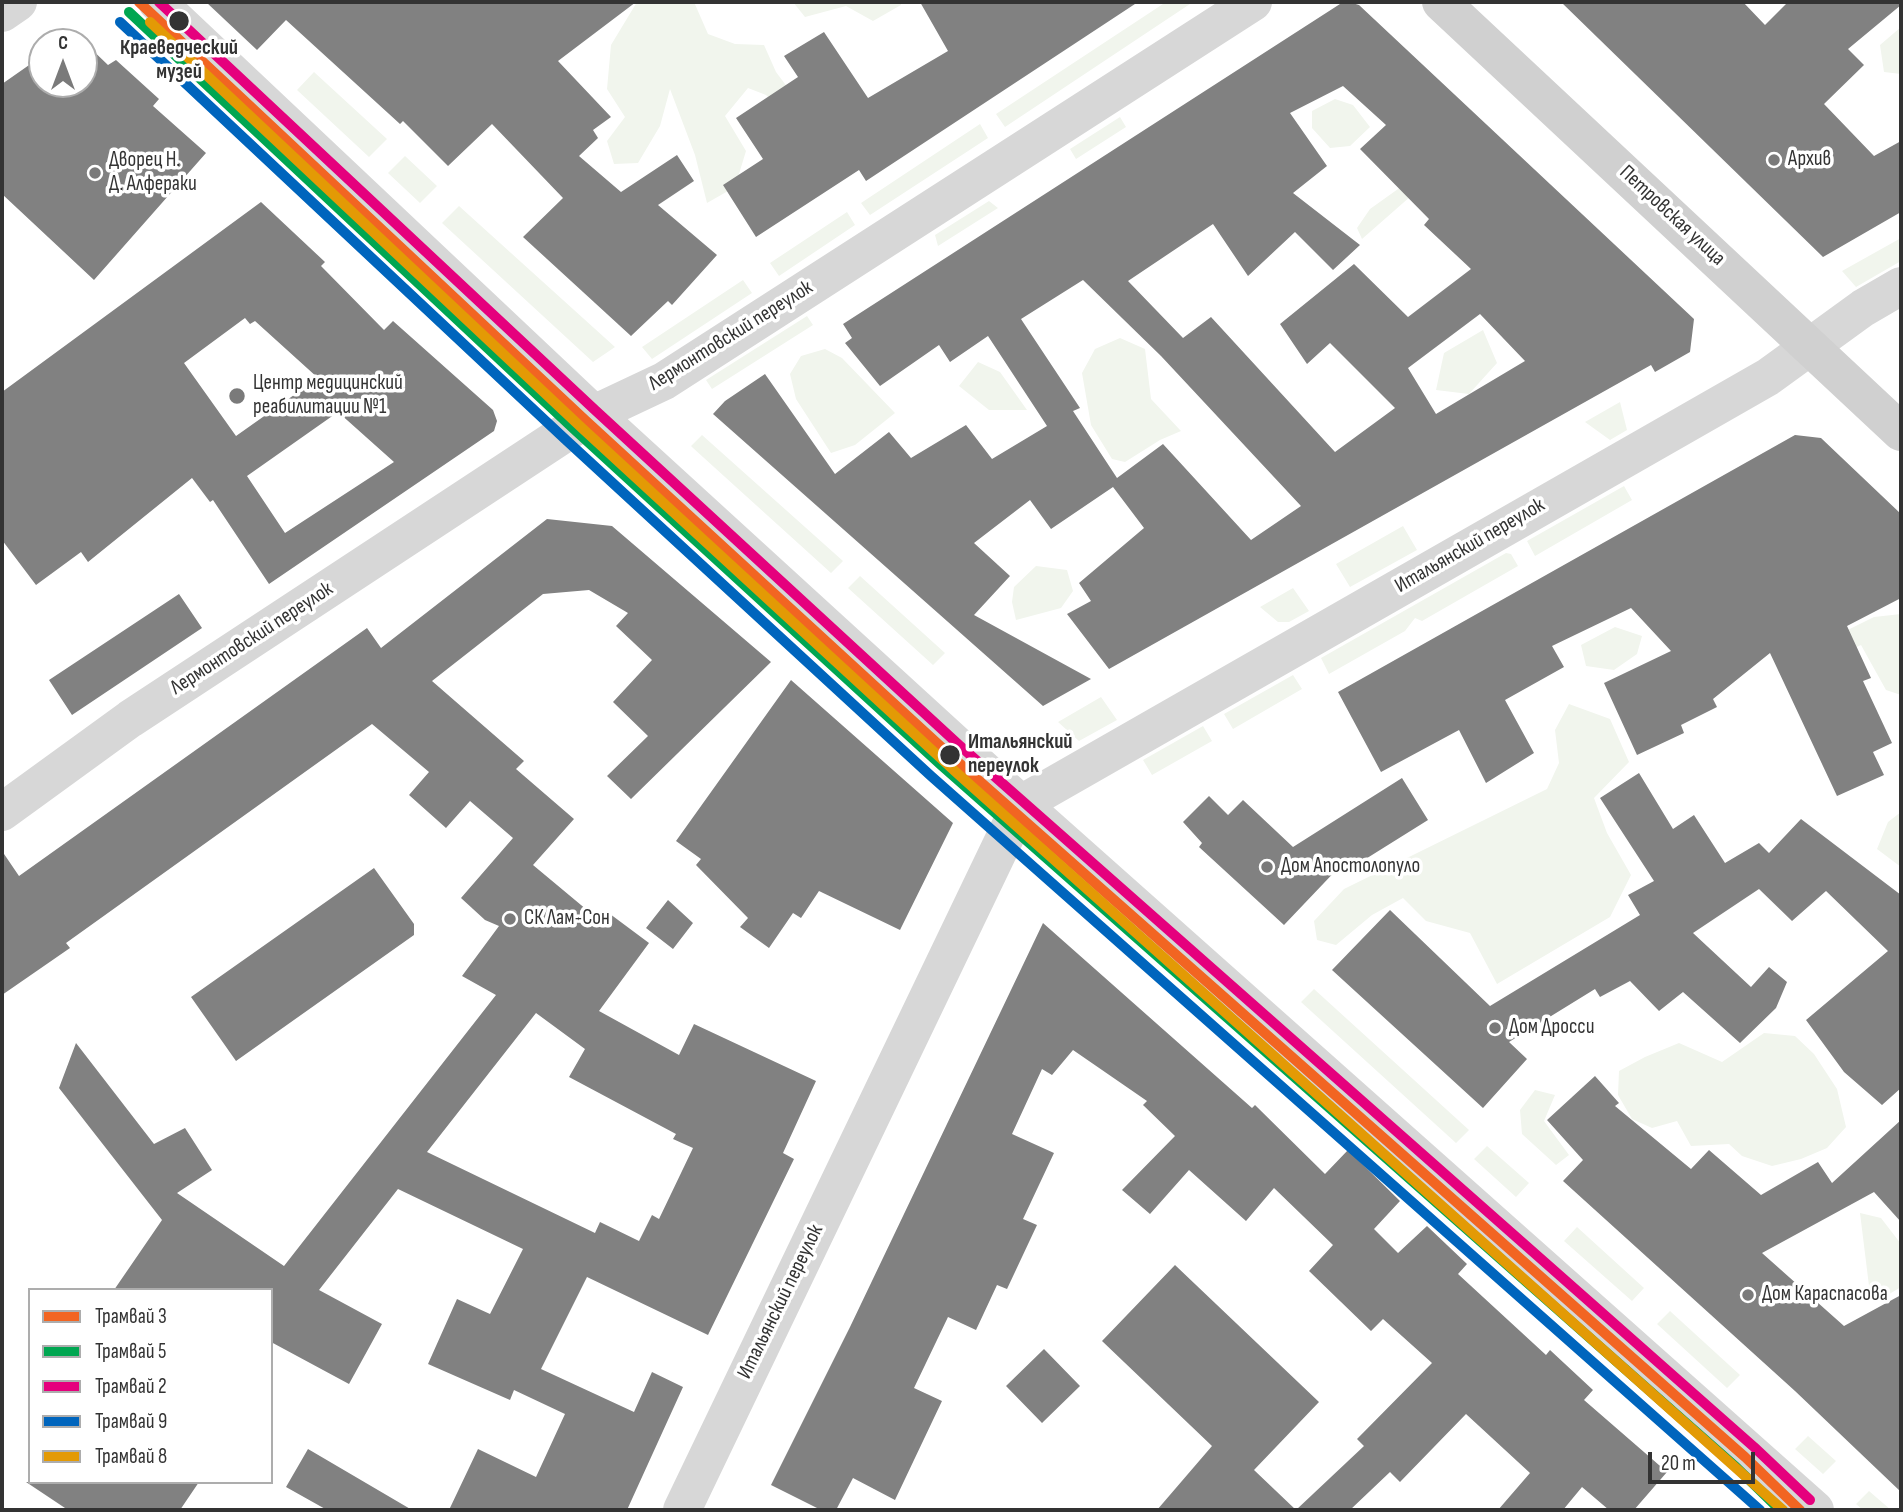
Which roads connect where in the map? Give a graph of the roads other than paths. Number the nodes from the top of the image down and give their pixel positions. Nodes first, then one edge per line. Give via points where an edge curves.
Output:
1 (18, 2) edge
2 (157, 2) edge
3 (1253, 2) edge
4 (1441, 2) edge
5 (2, 13) edge
6 (1901, 286) edge
7 (1810, 346) junction
8 (594, 414) junction
9 (1901, 432) edge
10 (1020, 804) junction
11 (2, 812) edge
12 (681, 1510) edge
13 (1815, 1510) edge

1 - 5 street
2 - 8 street
3 - 8 street, Лермонтовский переулок via 664,381
4 - 7 main road, Петровская улица
6 - 7 street, Итальянский переулок
7 - 9 main road, Петровская улица
7 - 10 street, Итальянский переулок via 1768,377
8 - 10 street
8 - 11 street, Лермонтовский переулок via 130,719
10 - 12 street, Итальянский переулок
10 - 13 street

